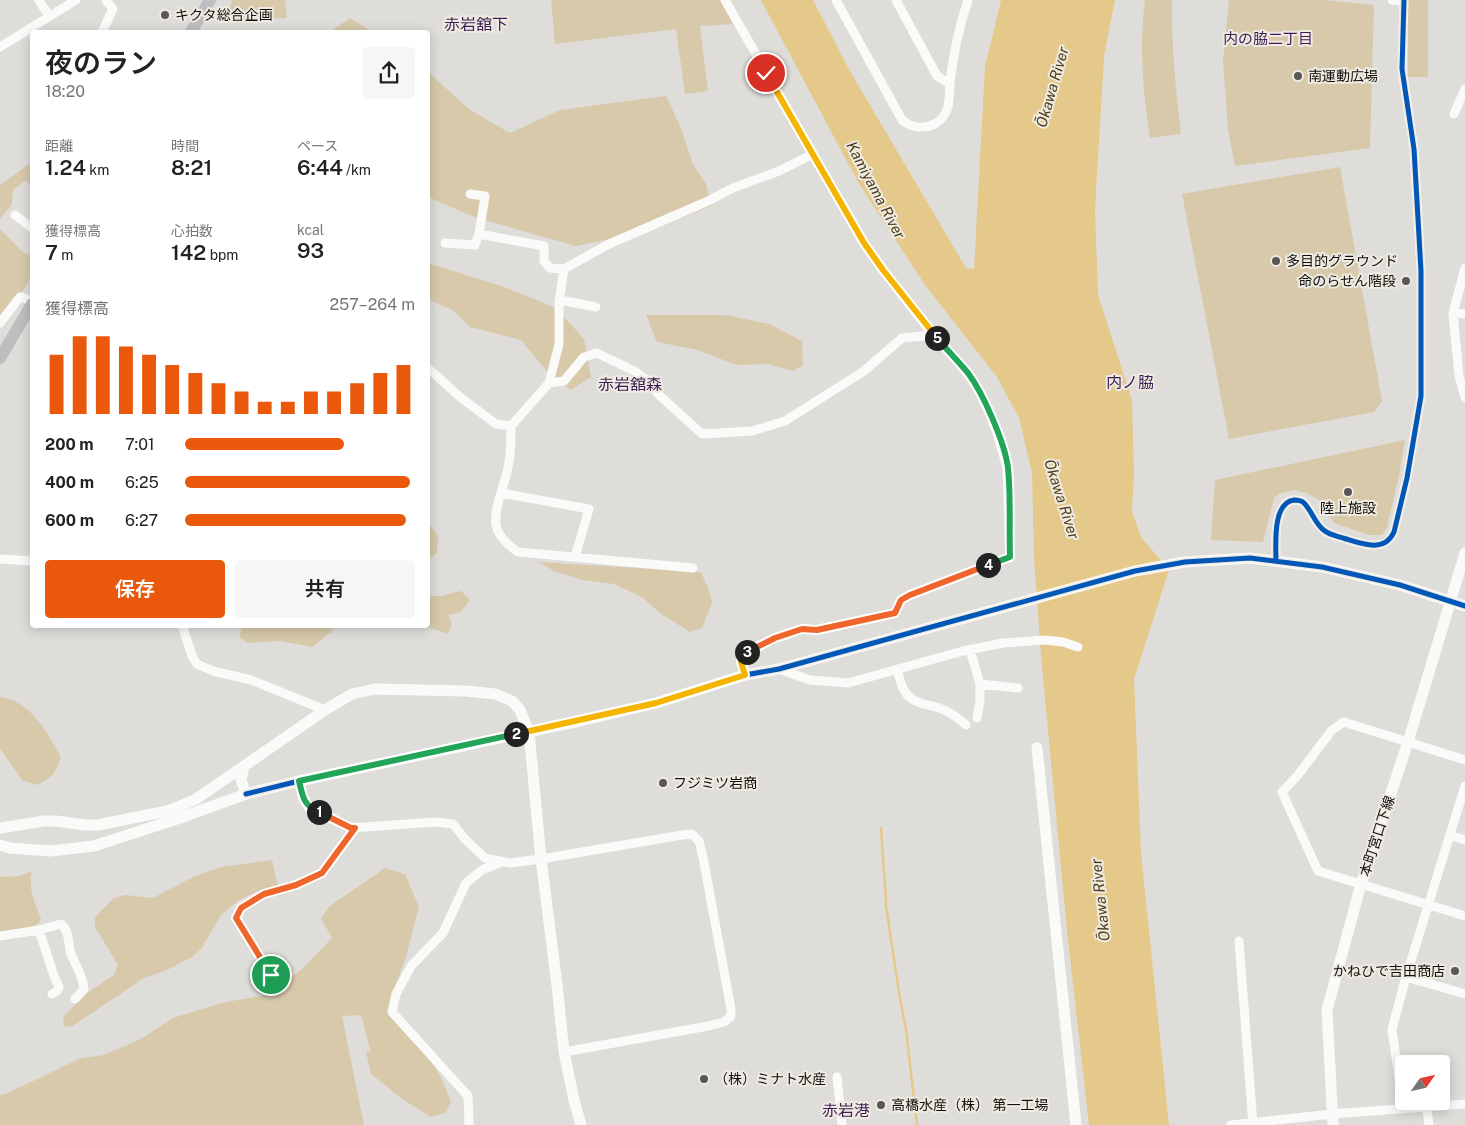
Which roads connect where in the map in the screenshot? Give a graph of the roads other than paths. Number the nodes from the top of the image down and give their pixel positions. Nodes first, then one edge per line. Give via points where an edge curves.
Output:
1 (39, 0) edge
2 (76, 0) edge
3 (106, 0) edge
4 (210, 0) edge
5 (725, 0) edge
6 (836, 0) edge
7 (896, 0) edge
8 (968, 0) edge
9 (1392, 0) edge
10 (1404, 0) edge
11 (49, 16) junction
12 (103, 30) edge
13 (192, 30) edge
14 (0, 47) edge
15 (950, 84) junction
16 (1465, 89) edge
17 (1454, 114) dead end
18 (813, 154) junction
19 (470, 194) dead end
20 (15, 216) dead end
21 (30, 227) edge
22 (479, 234) junction
23 (445, 244) dead end
24 (1465, 268) edge
25 (564, 269) junction
26 (560, 300) junction
27 (30, 301) edge
28 (30, 306) edge
29 (596, 306) dead end
30 (1453, 312) junction
31 (1465, 314) edge
32 (0, 323) edge
33 (931, 332) junction
34 (0, 358) edge
35 (430, 370) edge
36 (548, 383) junction
37 (1465, 397) edge
38 (511, 426) junction
39 (501, 493) junction
40 (1465, 553) edge
41 (575, 557) junction
42 (0, 559) edge
43 (30, 561) edge
44 (1276, 562) junction
45 (693, 568) dead end
46 (1450, 601) junction
47 (1465, 606) edge
48 (183, 628) edge
49 (1078, 647) dead end
50 (970, 650) junction
51 (779, 669) junction
52 (897, 669) junction
53 (745, 675) junction
54 (980, 684) junction
55 (1018, 688) dead end
56 (325, 710) junction
57 (977, 718) dead end
58 (966, 725) dead end
59 (529, 732) junction
60 (1408, 742) junction
61 (1036, 748) dead end
62 (1465, 760) edge
63 (244, 766) junction
64 (299, 781) junction
65 (1465, 786) edge
66 (246, 794) junction
67 (0, 828) edge
68 (355, 828) junction
69 (1450, 835) junction
70 (1465, 840) edge
71 (0, 845) edge
72 (541, 859) junction
73 (502, 861) junction
74 (1361, 884) junction
75 (1428, 905) junction
76 (1465, 916) edge
77 (39, 930) junction
78 (0, 936) edge
79 (1239, 941) dead end
80 (271, 975) dead end
81 (1406, 977) junction
82 (52, 994) dead end
83 (1465, 994) edge
84 (75, 999) dead end
85 (564, 1052) junction
86 (1396, 1055) edge
87 (837, 1077) dead end
88 (1465, 1104) edge
89 (1450, 1106) edge
90 (1395, 1109) edge
91 (1427, 1110) edge
92 (1332, 1120) edge
93 (1253, 1124) edge
94 (469, 1125) edge
95 (581, 1125) edge
96 (842, 1125) edge
97 (1076, 1125) edge
98 (1231, 1125) edge
99 (1429, 1125) edge

1 - 11 street
2 - 11 street
3 - 12 street via 113,9
4 - 13 main road
5 - 18 street
6 - 15 street via 902,120 909,126 929,127 938,122 948,106
7 - 15 street via 937,76
8 - 15 street via 961,20
9 - 10 street
10 - 44 street via 1402,69 1414,149 1421,271 1421,396 1407,478 1394,532 1391,539 1379,545 1371,546 1324,531 1304,503 1298,500 1286,502 1278,517
11 - 14 street
16 - 17 street
18 - 25 street via 609,244
18 - 33 street via 864,243
19 - 22 street via 486,196
20 - 21 street
22 - 23 street via 475,245
22 - 25 street via 544,246 544,261 550,268
24 - 30 street
25 - 26 street
26 - 29 street
26 - 36 street via 559,344
27 - 32 street via 20,297
28 - 34 main road
30 - 31 street
30 - 37 street
33 - 36 street via 902,338 864,371 810,406 785,421 752,431 702,434 647,380 634,370 597,353 584,357 564,381
33 - 53 street via 968,373 997,433 1008,467 1010,557 910,595 901,600 895,613 817,630 802,629 775,638 743,653 741,662
35 - 38 street via 496,424
36 - 38 street
38 - 39 street via 508,471
39 - 41 street via 496,526 507,545 518,552
39 - 41 street via 589,509
40 - 46 street, 本町宮口下線
41 - 45 street
42 - 43 street
44 - 46 street via 1322,566
44 - 51 street via 1250,558 1185,562 1135,572
46 - 47 street
46 - 60 street, 本町宮口下線
48 - 56 street via 197,664 251,680
49 - 50 street via 1045,640 1003,643
50 - 52 street
50 - 54 street
51 - 52 street via 810,680 848,683
51 - 53 street
52 - 58 street via 908,696 922,705 952,714
53 - 59 street via 656,703
54 - 55 street
54 - 57 street
56 - 59 street via 352,694 375,689 495,694 512,701 520,710
56 - 63 street
59 - 64 street
59 - 72 street
60 - 62 street
60 - 74 street, 本町宮口下線
60 - 74 street via 1344,722 1332,730 1282,792 1318,871
61 - 97 street
63 - 66 street via 241,780
63 - 67 street via 196,799 167,811 98,825 44,821
64 - 66 street
64 - 68 street via 308,807
65 - 69 street
66 - 71 street via 94,846 50,851
68 - 73 street via 435,822 453,824 485,858
68 - 80 street via 322,873 264,894 241,908 236,918
69 - 70 street
69 - 75 street
72 - 73 street
72 - 85 street
72 - 85 street via 692,834 704,857 731,1009 731,1016 724,1022
73 - 94 street via 482,870 466,883 442,933 411,966 396,994 392,1012 468,1096
74 - 75 street
74 - 92 street, 本町宮口下線 via 1327,1010
75 - 76 street
75 - 81 street
77 - 78 street
77 - 82 street via 59,987
77 - 84 street via 61,924 66,928 71,953 84,982 84,989
79 - 93 street
81 - 83 street
81 - 86 street via 1392,1029
85 - 95 street
87 - 96 street
88 - 89 street
90 - 92 street
91 - 99 street
92 - 93 street
93 - 98 street

